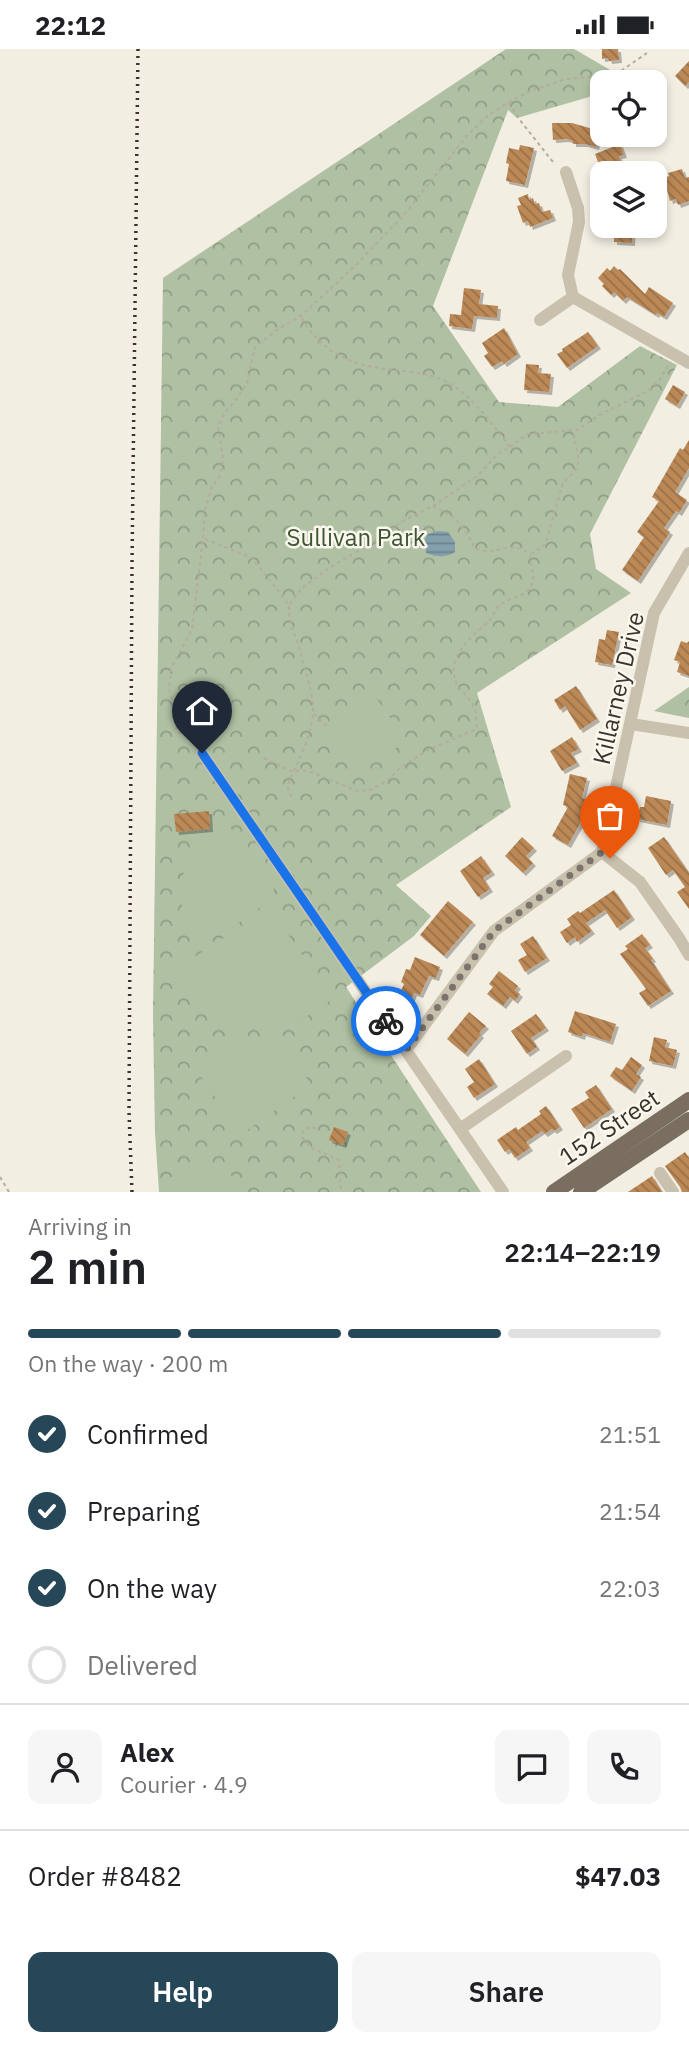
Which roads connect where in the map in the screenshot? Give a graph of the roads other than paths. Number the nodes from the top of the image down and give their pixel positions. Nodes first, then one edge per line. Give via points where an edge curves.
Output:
1 (566, 173) dead end
2 (573, 297) junction
3 (540, 320) dead end
4 (689, 363) edge
5 (689, 554) edge
6 (631, 724) junction
7 (689, 733) edge
8 (202, 753) dead end
9 (602, 852) junction
10 (689, 955) edge
11 (406, 1050) junction
12 (566, 1056) dead end
13 (689, 1100) edge
14 (689, 1120) edge
15 (460, 1129) junction
16 (660, 1174) dead end
17 (503, 1192) edge
18 (554, 1192) edge
19 (581, 1192) edge
20 (673, 1192) edge

1 - 2 street via 579,215 568,275
2 - 3 street
2 - 4 street
5 - 6 street, Killarney Drive via 654,613
6 - 7 street
6 - 9 street, Killarney Drive
8 - 11 street
9 - 10 street via 640,883
9 - 11 street via 494,931
11 - 15 street
12 - 15 street
13 - 18 main road, 152 Street
14 - 19 main road, 152 Street
15 - 17 street
16 - 20 street

